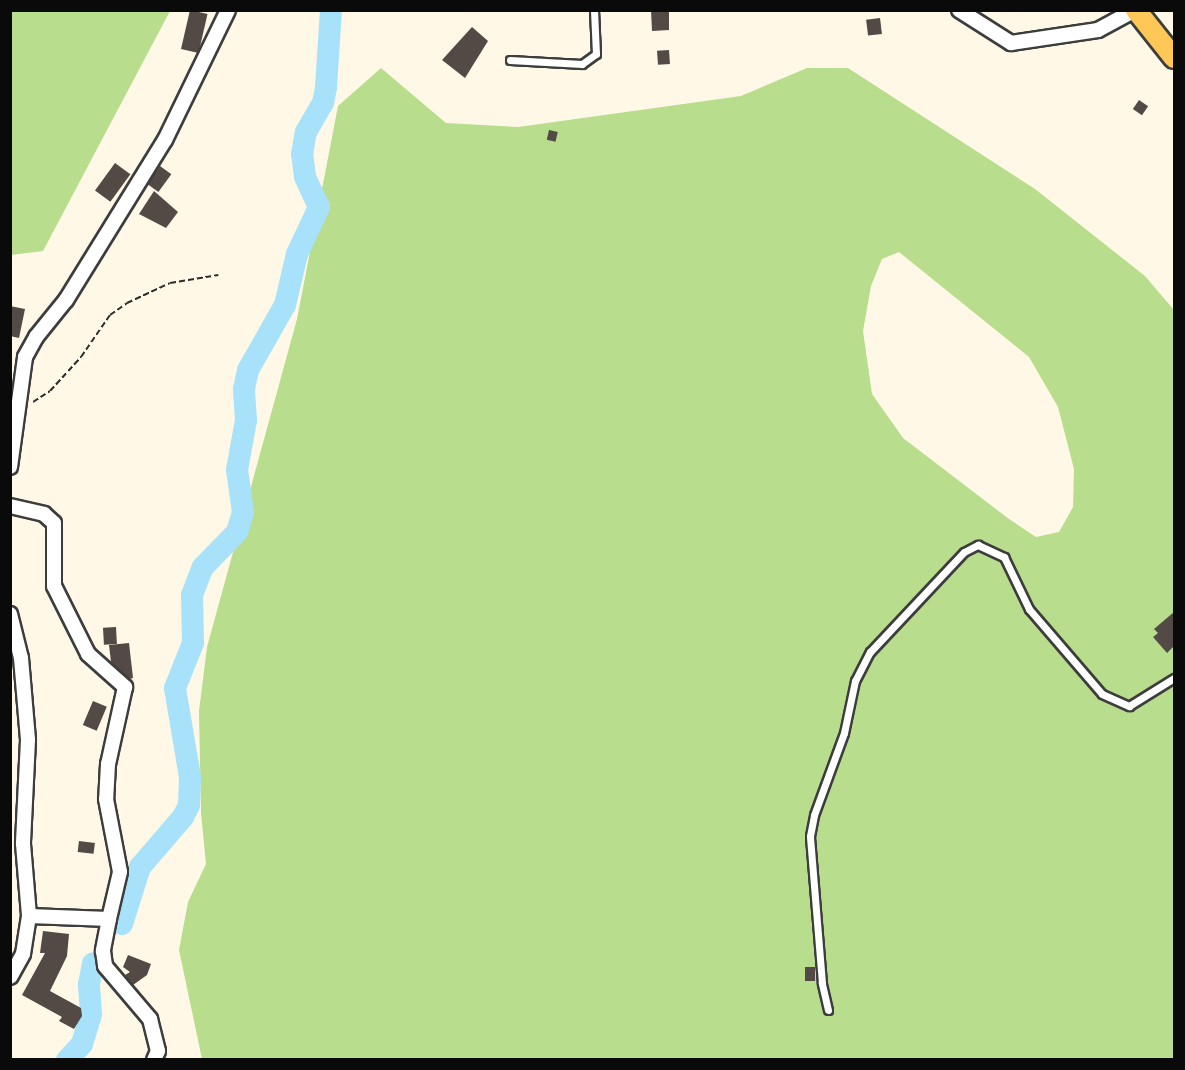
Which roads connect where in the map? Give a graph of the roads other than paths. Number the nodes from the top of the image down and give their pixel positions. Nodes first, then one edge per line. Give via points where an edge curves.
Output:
1 (228, 10) edge
2 (594, 10) edge
3 (959, 10) edge
4 (1136, 10) edge
5 (1174, 58) edge
6 (510, 60) dead end
7 (10, 467) edge
8 (10, 506) edge
9 (10, 614) edge
10 (1174, 678) edge
11 (29, 916) junction
12 (109, 919) junction
13 (10, 977) edge
14 (828, 1010) dead end
15 (154, 1059) edge

1 - 7 street via 165,140 66,300 25,357
2 - 6 lane via 596,54 582,64
3 - 4 street via 1011,43 1098,30
4 - 5 main road
8 - 12 street via 44,514 54,523 54,586 88,654 125,687 108,765 106,799 120,872
9 - 11 street via 21,658 28,740 23,844
10 - 14 lane via 1130,706 1102,694 1029,609 1004,557 978,545 964,552 870,652 855,681 844,733 814,815 810,836 822,982
11 - 12 street
11 - 13 street via 23,954
12 - 15 street via 103,951 105,966 150,1019 158,1051

